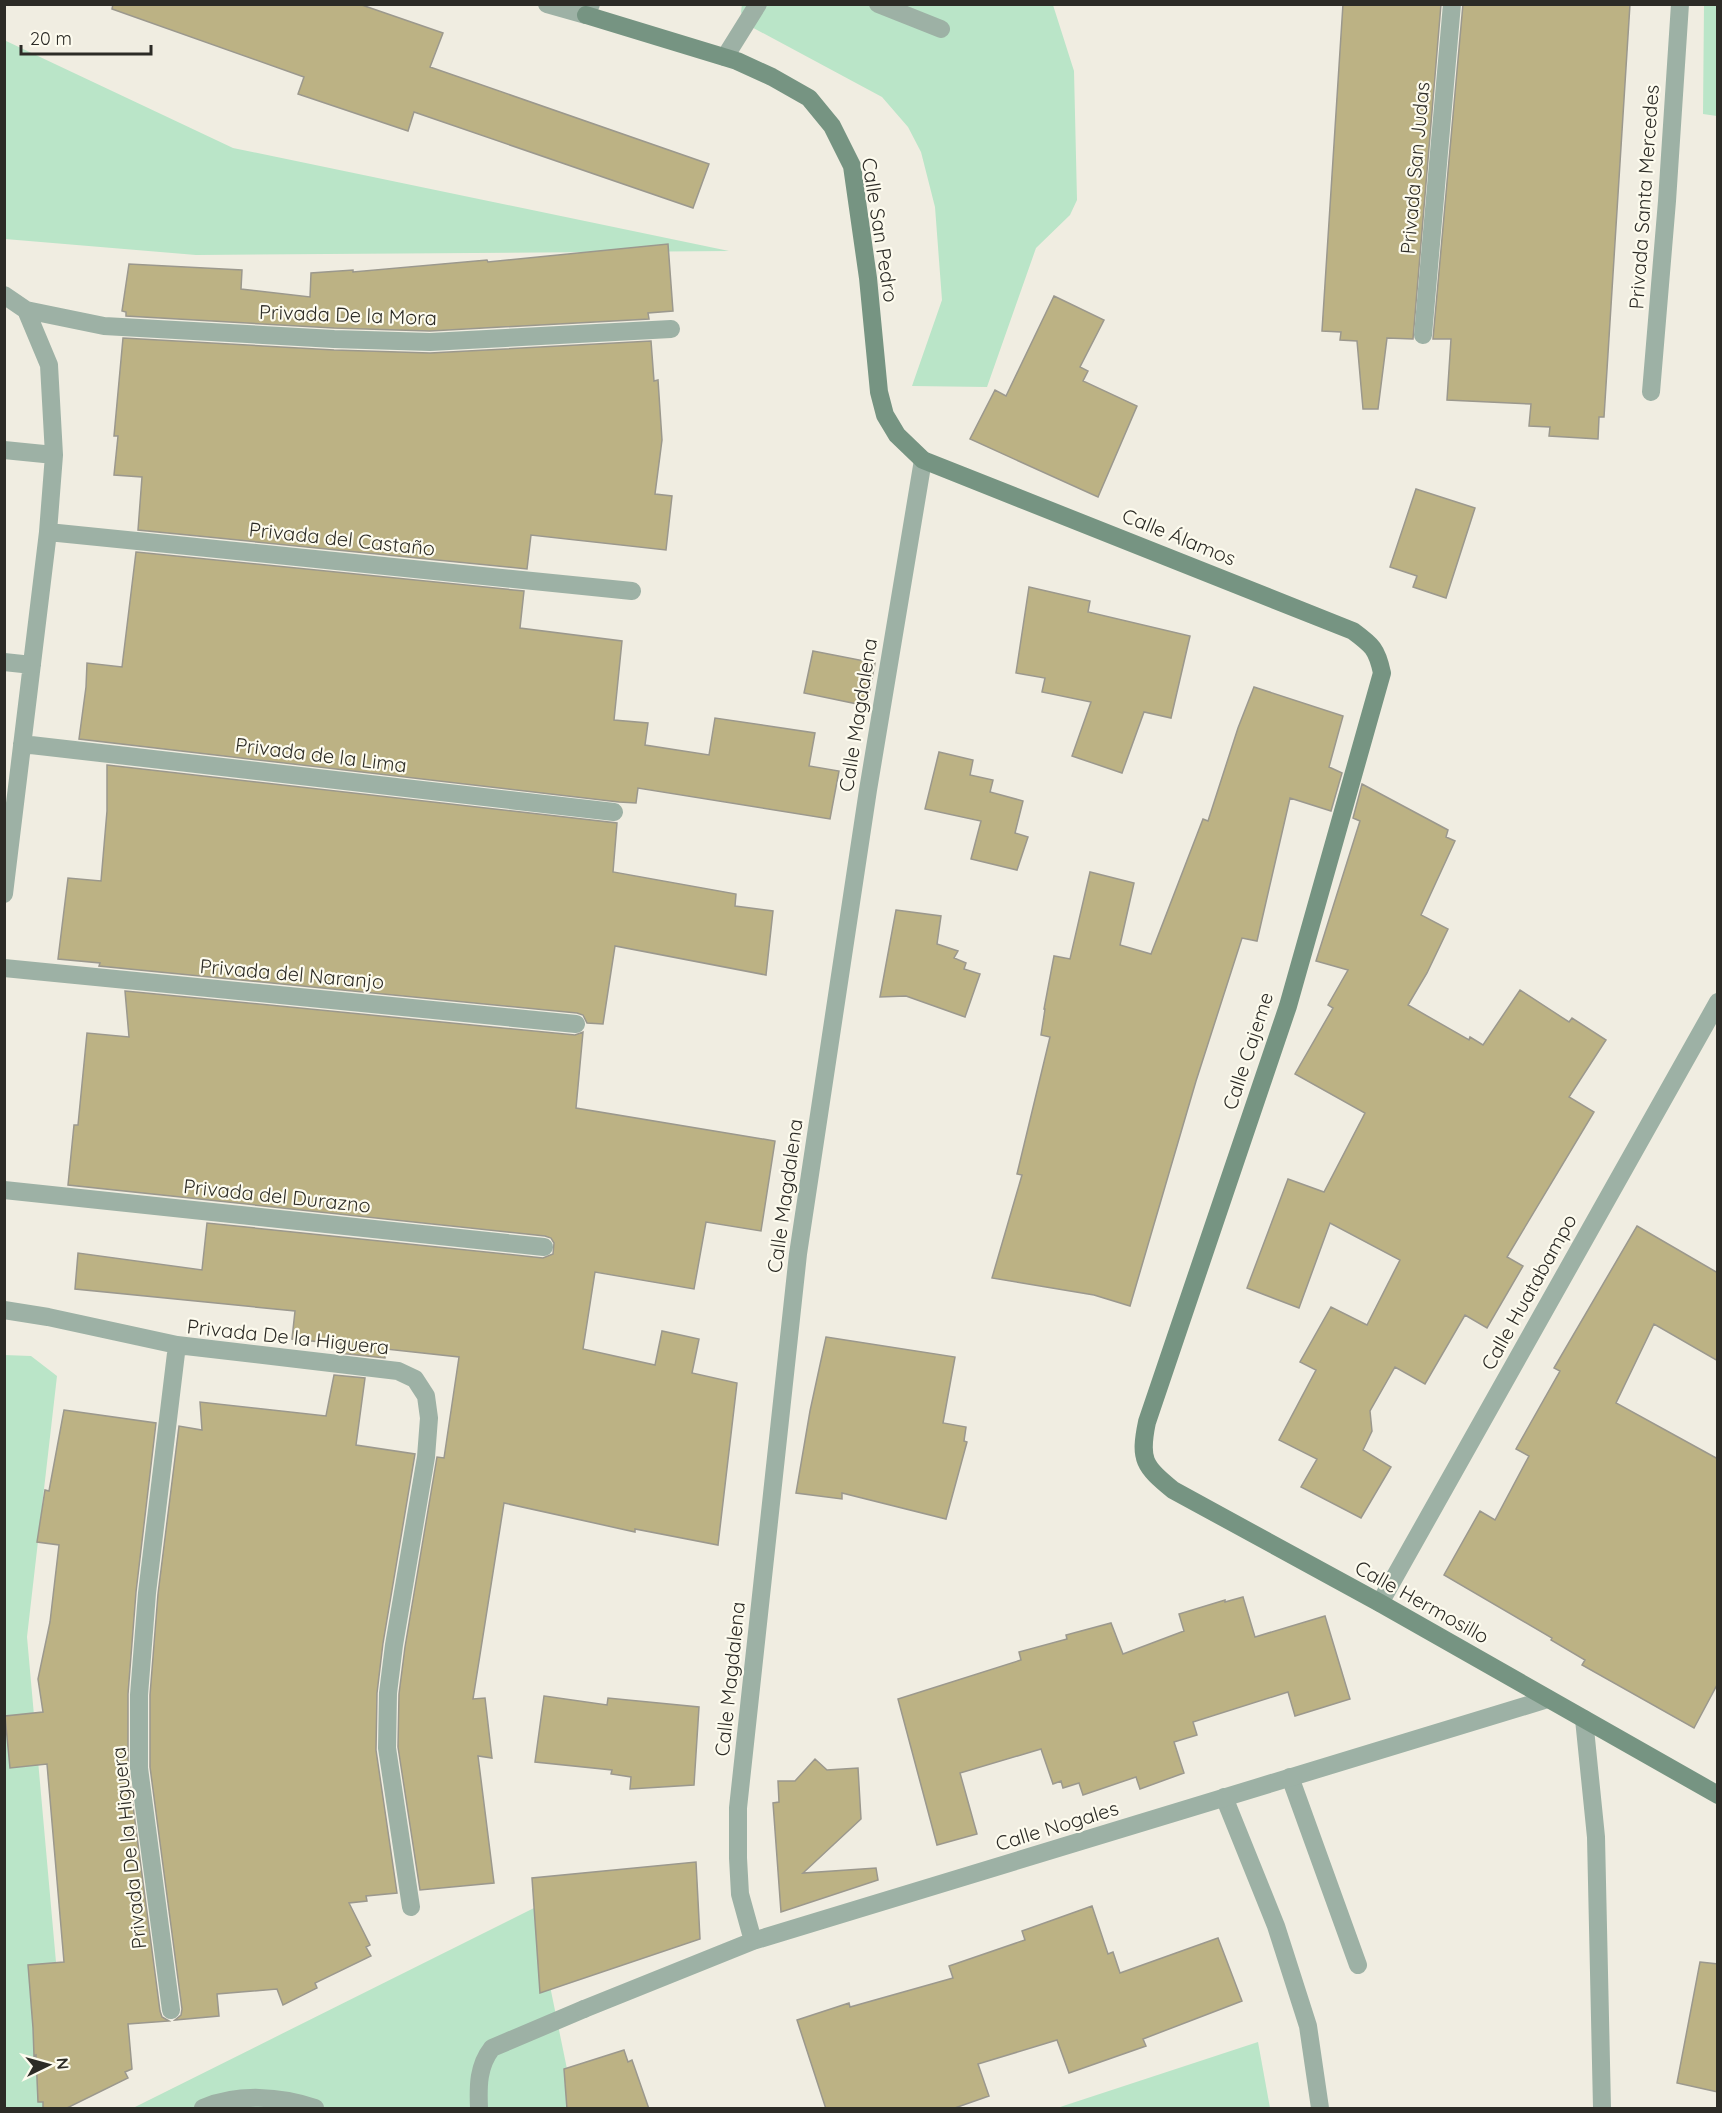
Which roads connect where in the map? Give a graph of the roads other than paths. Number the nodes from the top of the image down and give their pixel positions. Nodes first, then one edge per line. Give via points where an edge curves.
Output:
1 (547, 4) edge
2 (758, 4) edge
3 (878, 4) edge
4 (1452, 4) edge
5 (1680, 4) edge
6 (589, 10) edge
7 (941, 29) dead end
8 (725, 57) junction
9 (4, 295) edge
10 (26, 310) junction
11 (671, 329) dead end
12 (1423, 335) dead end
13 (1651, 392) dead end
14 (4, 450) edge
15 (54, 455) junction
16 (923, 460) junction
17 (48, 532) junction
18 (632, 591) dead end
19 (4, 662) edge
20 (32, 665) junction
21 (1378, 689) joint
22 (22, 744) junction
23 (614, 812) dead end
24 (4, 894) edge
25 (4, 968) edge
26 (1718, 1002) edge
27 (576, 1024) dead end
28 (4, 1190) edge
29 (544, 1247) dead end
30 (4, 1310) edge
31 (177, 1345) junction
32 (1147, 1422) joint
33 (1380, 1603) junction
34 (1548, 1699) junction
35 (1584, 1719) junction
36 (1290, 1777) junction
37 (1718, 1794) edge
38 (1224, 1797) junction
39 (411, 1907) dead end
40 (753, 1941) junction
41 (1358, 1965) dead end
42 (171, 2010) dead end
43 (1602, 2108) edge
44 (203, 2109) edge
45 (315, 2109) edge
46 (479, 2109) edge
47 (1320, 2109) edge

1 - 6 street
2 - 8 street
3 - 7 street
4 - 12 street, Privada San Judas
5 - 13 street, Privada Santa Mercedes
6 - 8 street, Calle San Pedro
8 - 16 street, Calle San Pedro via 808,98 832,126 852,166 879,392 885,415 897,435
9 - 10 street
10 - 11 street, Privada De la Mora via 104,326 430,342
10 - 15 street via 49,365
14 - 15 street
15 - 17 street
16 - 21 street, Calle Álamos via 1353,631 1372,644 1378,656 1382,673
16 - 40 street, Calle Magdalena via 868,790 797,1266 738,1808 740,1894
17 - 18 street, Privada del Castaño
17 - 20 street
19 - 20 street
20 - 22 street
21 - 32 street, Calle Cajeme via 1288,1006
22 - 23 street, Privada de la Lima
22 - 24 street
25 - 27 street, Privada del Naranjo
26 - 33 street, Calle Huatabampo
28 - 29 street, Privada del Durazno
30 - 31 street
31 - 39 street, Privada De la Higuera via 398,1371 415,1379 426,1396 426,1457 388,1693 387,1748
31 - 42 street, Privada De la Higuera via 147,1593 139,1695 139,1768
32 - 33 street, Calle Hermosillo via 1144,1459 1155,1476 1173,1490
33 - 34 street, Calle Hermosillo
34 - 35 street, Calle Hermosillo
34 - 36 street, Calle Nogales
35 - 37 street, Calle Hermosillo
35 - 43 street via 1596,1837
36 - 38 street, Calle Nogales
36 - 41 street
38 - 40 street, Calle Nogales
38 - 47 street via 1276,1926 1308,2026
40 - 46 street, Calle Nogales via 492,2048 480,2072
44 - 45 street via 215,2103 255,2097

